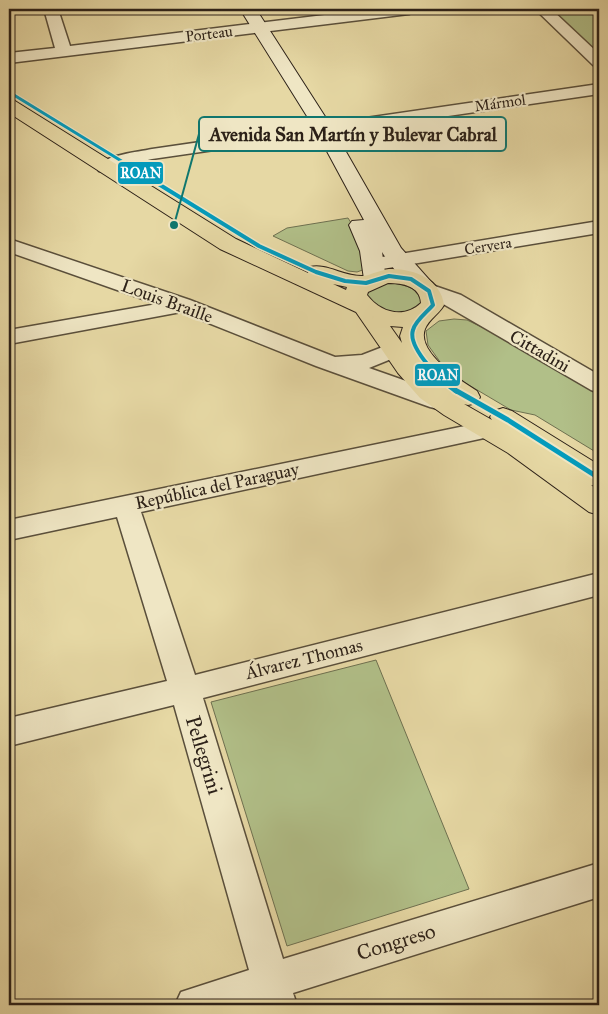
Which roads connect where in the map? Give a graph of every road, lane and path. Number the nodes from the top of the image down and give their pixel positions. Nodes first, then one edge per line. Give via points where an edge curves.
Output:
1 (51, 9) edge
2 (231, 9) edge
3 (248, 9) edge
4 (409, 9) edge
5 (542, 9) edge
6 (252, 29) junction
7 (64, 52) junction
8 (9, 58) edge
9 (599, 62) edge
10 (599, 89) edge
11 (9, 92) edge
12 (9, 105) edge
13 (324, 129) junction
14 (305, 132) junction
15 (113, 164) junction
16 (599, 227) edge
17 (9, 245) edge
18 (398, 260) junction
19 (372, 276) junction
20 (426, 287) junction
21 (182, 306) junction
22 (365, 309) junction
23 (424, 314) junction
24 (481, 317) junction
25 (9, 337) edge
26 (393, 350) junction
27 (324, 361) junction
28 (599, 385) edge
29 (440, 402) junction
30 (489, 429) junction
31 (425, 443) junction
32 (599, 478) edge
33 (126, 505) junction
34 (599, 505) edge
35 (9, 530) edge
36 (599, 584) edge
37 (184, 690) junction
38 (9, 732) edge
39 (599, 880) edge
40 (275, 993) edge
41 (194, 1005) edge

1 - 7 street
2 - 6 main road
3 - 6 main road
4 - 6 street, Porteau
5 - 9 street
6 - 7 street, Porteau
6 - 13 main road
6 - 14 main road
7 - 8 street, Porteau
10 - 13 street, Mármol
11 - 15 main road
12 - 15 main road
13 - 14 street, Mármol
13 - 18 main road
14 - 15 street, Mármol via 152,154
14 - 19 main road via 369,242
15 - 19 main road via 205,211 240,236 328,277
15 - 22 main road via 228,244
16 - 18 street, Cervera
17 - 21 street, Louis Braille
18 - 19 street, Cervera
18 - 20 main road
19 - 20 main road via 397,276
19 - 22 main road via 358,289 356,296
20 - 23 main road via 434,299
20 - 24 street, Cittadini
21 - 25 street
21 - 27 street, Louis Braille
22 - 23 main road via 396,320 410,320
22 - 26 main road via 377,322
23 - 24 street, Cittadini via 458,312
23 - 32 main road via 413,328 416,348 451,388
24 - 28 street, Cittadini
26 - 27 street, Louis Braille via 365,362
26 - 29 main road via 420,384
27 - 29 street, Louis Braille
29 - 30 main road
29 - 31 street via 444,415 439,429
30 - 31 street, República del Paraguay
30 - 34 main road
31 - 33 street, República del Paraguay
33 - 35 street, República del Paraguay
33 - 37 street, Pellegrini
36 - 37 street, Álvarez Thomas
37 - 38 street, Álvarez Thomas
37 - 40 street, Pellegrini
39 - 40 street, Congreso
40 - 41 street, Congreso

